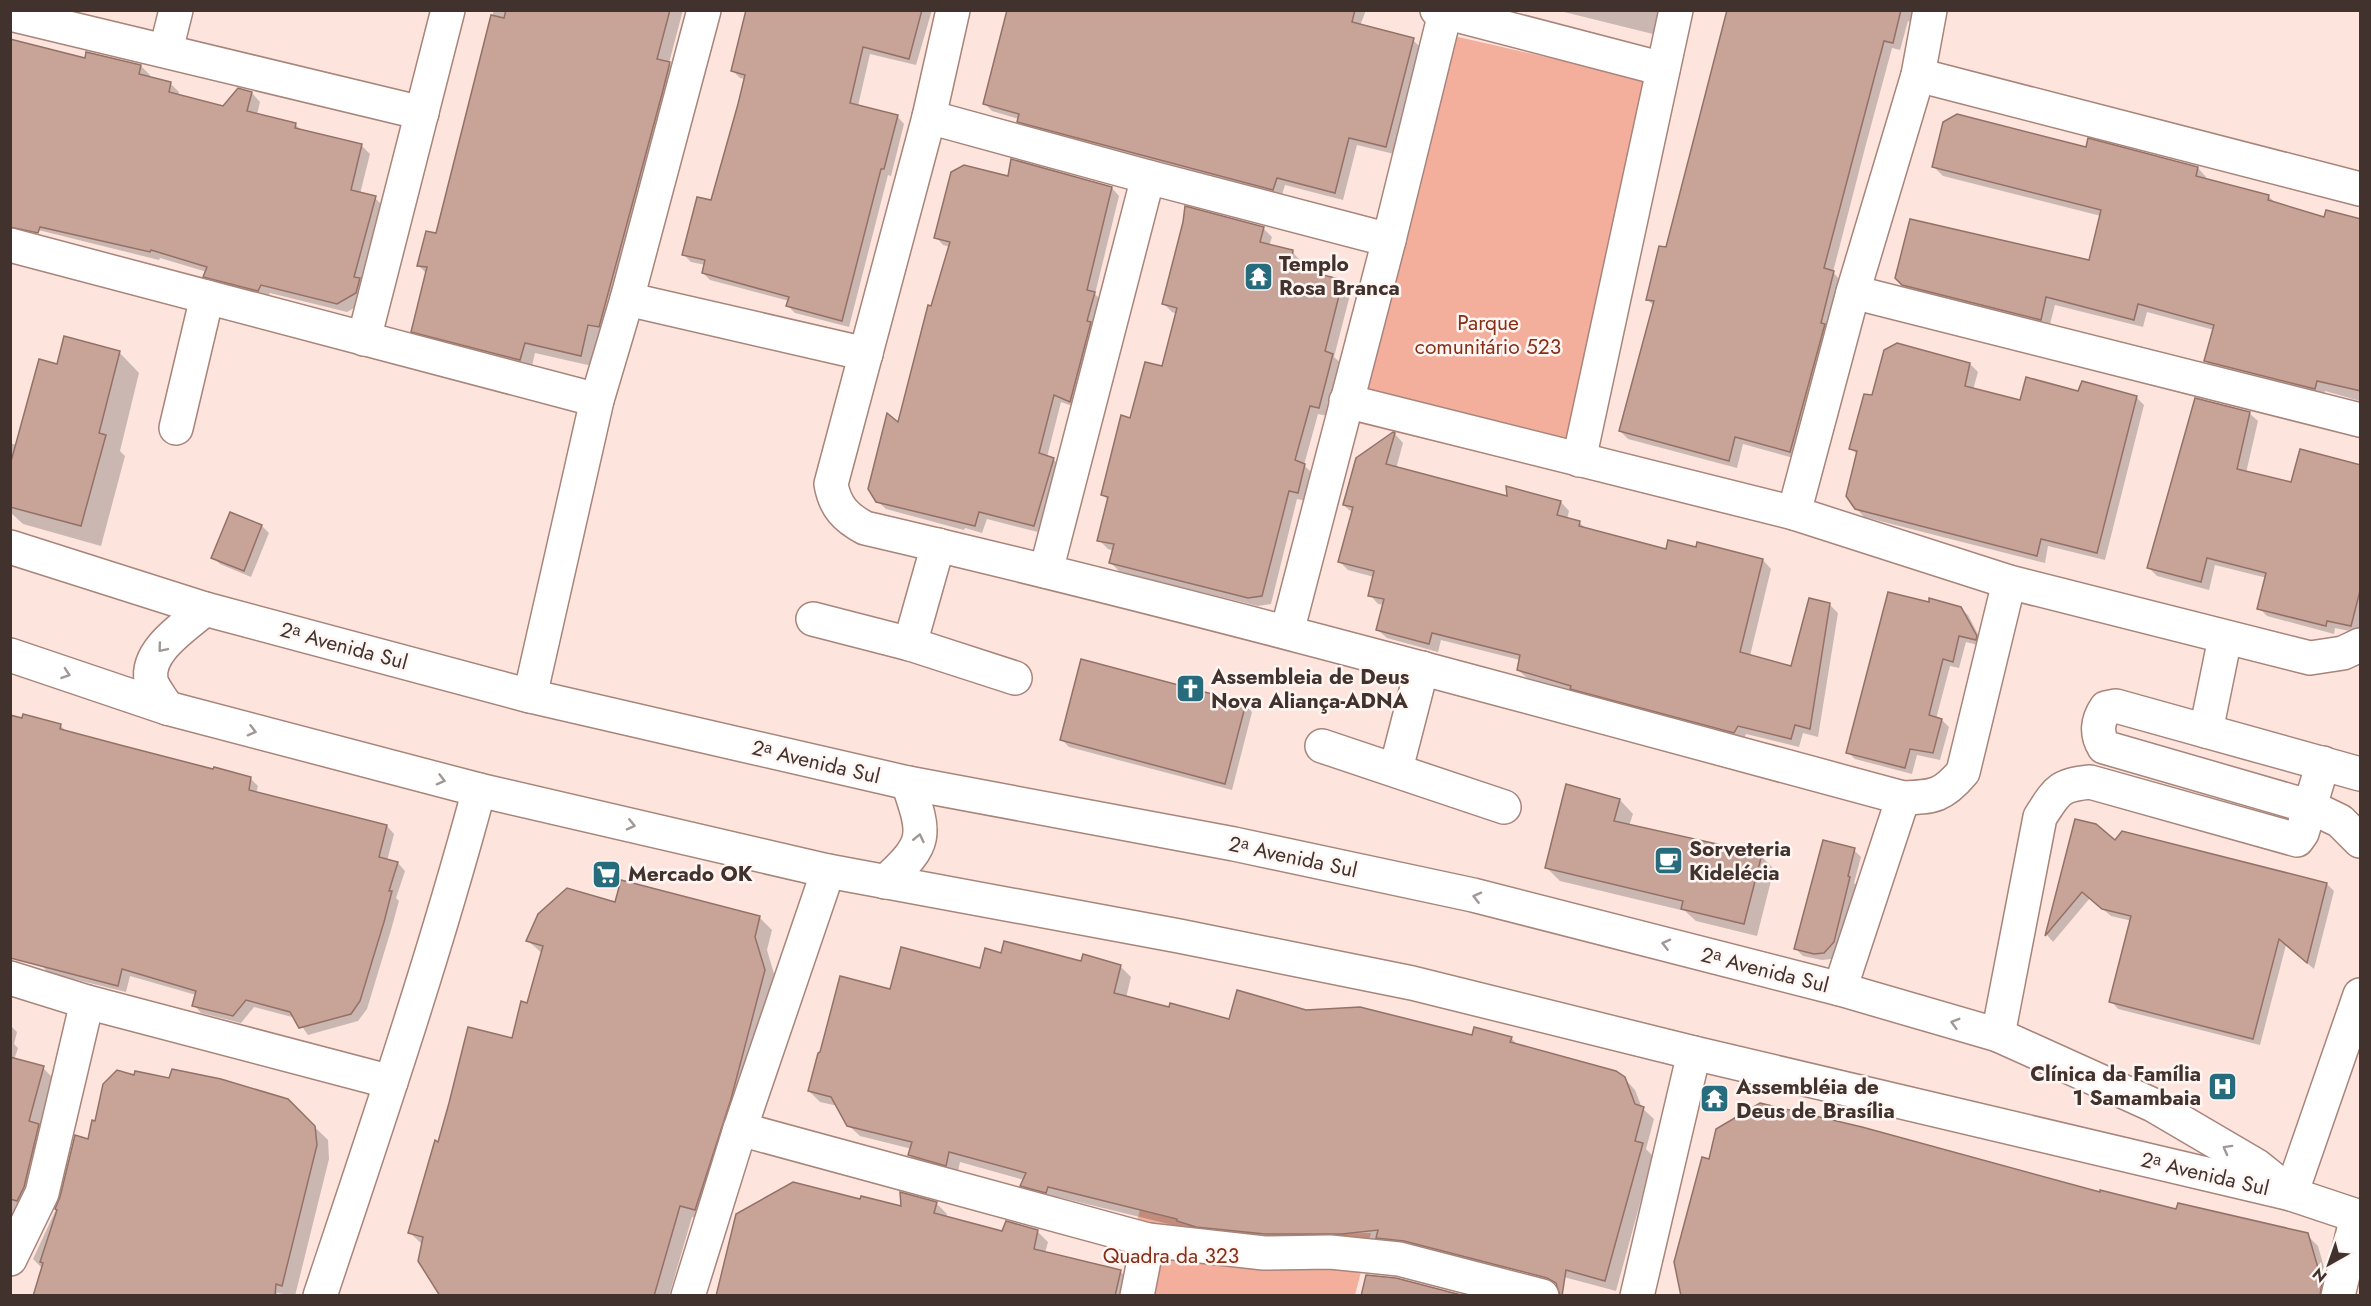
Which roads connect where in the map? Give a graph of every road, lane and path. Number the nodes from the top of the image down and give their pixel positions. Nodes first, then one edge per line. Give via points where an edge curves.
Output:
1 (176, 10) edge
2 (448, 10) edge
3 (704, 10) edge
4 (953, 10) edge
5 (1676, 10) edge
6 (1930, 10) edge
7 (1441, 12) edge
8 (10, 14) edge
9 (166, 50) junction
10 (1663, 69) junction
11 (1918, 75) junction
12 (422, 113) junction
13 (929, 117) junction
14 (1148, 177) junction
15 (2361, 189) edge
16 (1389, 240) junction
17 (10, 245) edge
18 (1853, 292) junction
19 (207, 297) junction
20 (627, 299) junction
21 (364, 339) junction
22 (866, 354) junction
23 (597, 400) junction
24 (1346, 401) junction
25 (2361, 420) edge
26 (176, 428) dead end
27 (1579, 460) junction
28 (1794, 513) junction
29 (938, 545) junction
30 (10, 547) edge
31 (1046, 571) junction
32 (2009, 582) junction
33 (205, 609) junction
34 (813, 619) dead end
35 (1287, 632) junction
36 (2225, 638) junction
37 (910, 644) junction
38 (2361, 645) edge
39 (10, 655) edge
40 (1422, 668) junction
41 (1015, 678) dead end
42 (530, 696) junction
43 (167, 708) junction
44 (2206, 731) junction
45 (1322, 746) dead end
46 (2323, 763) junction
47 (1396, 770) junction
48 (2361, 774) edge
49 (908, 783) junction
50 (479, 790) junction
51 (1903, 798) junction
52 (1504, 807) dead end
53 (2311, 807) junction
54 (2361, 841) edge
55 (828, 871) junction
56 (885, 882) junction
57 (10, 978) edge
58 (1840, 989) junction
59 (2361, 995) edge
60 (87, 1002) junction
61 (1998, 1035) junction
62 (1694, 1053) junction
63 (391, 1082) junction
64 (740, 1129) junction
65 (2291, 1194) junction
66 (2359, 1216) edge
67 (1148, 1240) junction
68 (10, 1259) edge
69 (320, 1296) edge
70 (688, 1296) edge
71 (1137, 1296) edge
72 (1542, 1296) edge
73 (1637, 1296) edge
74 (2338, 1296) edge

1 - 9 street
2 - 12 street
3 - 20 street
4 - 13 street
5 - 10 street
6 - 11 street
7 - 10 street
7 - 16 street
8 - 9 street
9 - 12 street
10 - 27 street
11 - 15 street
11 - 18 street
12 - 21 street
13 - 14 street
13 - 22 street
14 - 16 street
14 - 31 street
16 - 24 street
17 - 19 street
18 - 25 street
18 - 28 street
19 - 21 street
19 - 26 street
20 - 22 street
20 - 23 street
21 - 23 street
22 - 29 street via 831,484 833,496 839,509 865,528
23 - 42 street
24 - 27 street
24 - 35 street
27 - 28 street
28 - 32 street
29 - 31 street
29 - 37 street
30 - 33 street, 2ᵃ Avenida Sul
31 - 35 street
32 - 36 street
32 - 51 street via 1963,772 1950,788 1930,797
33 - 42 street, 2ᵃ Avenida Sul
33 -> 43 street via 153,659 151,681
34 - 37 street
35 - 40 street
36 - 38 street via 2310,658 2343,653
36 - 44 street
37 - 41 street
39 -> 43 street, 2ᵃ Avenida Sul
40 - 47 street
40 - 51 street
42 - 49 street, 2ᵃ Avenida Sul
43 -> 50 street, 2ᵃ Avenida Sul
44 - 46 street
44 - 53 street via 2116,706 2106,708 2099,718 2098,738 2104,747
45 - 47 street
46 - 48 street
46 - 53 street
47 - 52 street
56 -> 49 street via 908,862 919,844 922,823
58 -> 49 street, 2ᵃ Avenida Sul via 1462,893 1234,844
50 -> 55 street, 2ᵃ Avenida Sul
50 - 63 street
51 - 58 street
53 - 54 street via 2340,821
53 - 61 street via 2297,840 2090,782 2068,784 2053,797 2040,817
55 - 56 street, 2ᵃ Avenida Sul
55 - 64 street
56 - 62 street, 2ᵃ Avenida Sul via 1412,983
57 - 60 street
61 -> 58 street, 2ᵃ Avenida Sul
59 - 65 street
60 - 63 street
60 - 68 street via 42,1193
65 -> 61 street, 2ᵃ Avenida Sul via 2257,1166 2153,1105
62 - 65 street, 2ᵃ Avenida Sul
62 - 73 street
63 - 69 street
64 - 67 street
64 - 70 street
65 - 66 street
66 - 74 street
67 - 71 street
67 - 72 street via 1264,1253 1330,1252 1399,1259

